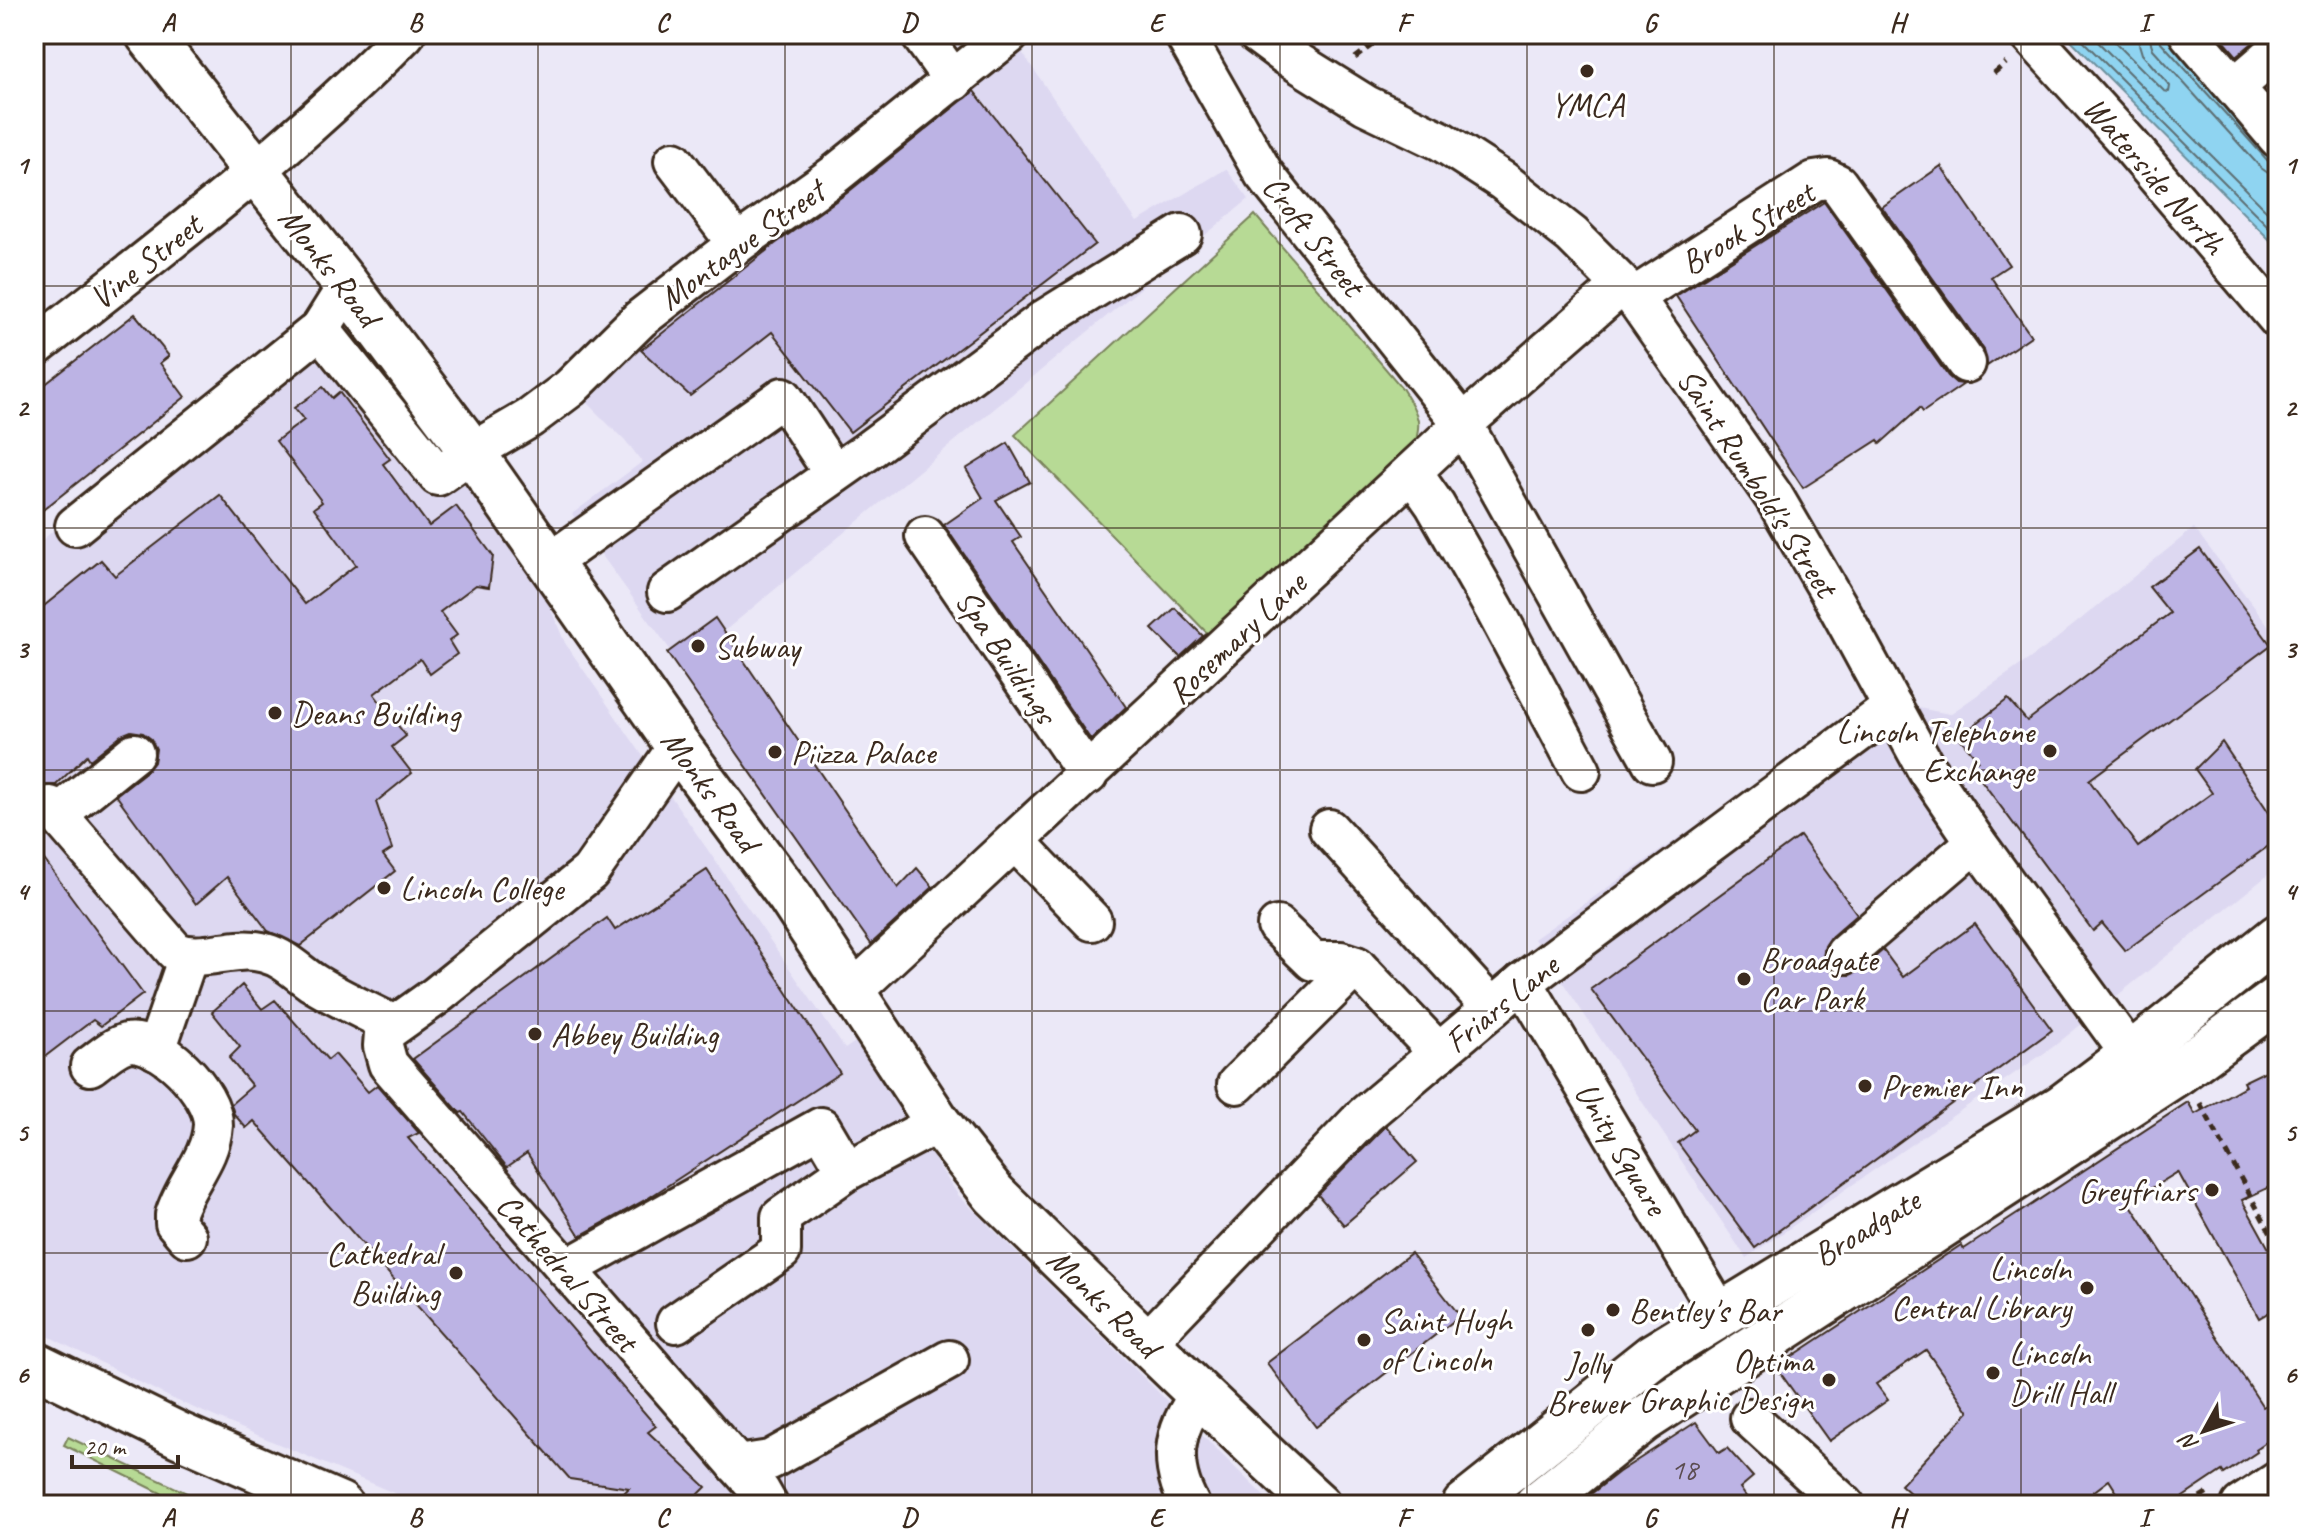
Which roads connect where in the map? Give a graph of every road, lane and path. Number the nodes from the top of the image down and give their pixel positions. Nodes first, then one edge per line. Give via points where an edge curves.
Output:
1 (148, 34) edge
2 (405, 34) edge
3 (920, 34) edge
4 (1010, 34) edge
5 (1184, 34) edge
6 (1257, 34) edge
7 (2029, 34) edge
8 (2189, 34) edge
9 (2278, 50) edge
10 (954, 81) junction
11 (2236, 86) junction
12 (2278, 138) edge
13 (674, 161) dead end
14 (257, 173) junction
15 (1182, 234) dead end
16 (737, 244) junction
17 (347, 286) junction
18 (1628, 292) junction
19 (2278, 319) edge
20 (320, 329) junction
21 (34, 348) edge
22 (1966, 363) dead end
23 (1463, 424) junction
24 (472, 452) junction
25 (1412, 472) junction
26 (834, 474) junction
27 (75, 526) dead end
28 (925, 536) dead end
29 (549, 563) junction
30 (667, 592) dead end
31 (1893, 707) junction
32 (678, 746) junction
33 (134, 753) dead end
34 (1652, 762) dead end
35 (1581, 771) dead end
36 (1088, 775) junction
37 (1329, 829) dead end
38 (1016, 842) junction
39 (1976, 842) junction
40 (1092, 921) dead end
41 (1277, 926) dead end
42 (2272, 941) edge
43 (1845, 954) dead end
44 (188, 957) junction
45 (1356, 966) junction
46 (1523, 982) junction
47 (853, 991) junction
48 (2272, 1007) edge
49 (1492, 1008) junction
50 (389, 1029) junction
51 (156, 1050) junction
52 (1439, 1053) junction
53 (2131, 1055) junction
54 (90, 1066) dead end
55 (1237, 1084) dead end
56 (2197, 1097) dead end
57 (938, 1123) junction
58 (847, 1171) junction
59 (187, 1237) dead end
60 (2278, 1247) edge
61 (566, 1269) junction
62 (1720, 1314) junction
63 (676, 1323) dead end
64 (1146, 1343) junction
65 (949, 1360) dead end
66 (34, 1364) edge
67 (1200, 1395) junction
68 (1750, 1418) dead end
69 (737, 1465) junction
70 (2278, 1481) edge
71 (340, 1505) edge
72 (768, 1505) edge
73 (1190, 1505) edge
74 (1318, 1505) edge
75 (1465, 1505) edge
76 (1537, 1505) edge
77 (1845, 1505) edge
78 (2241, 1505) edge

1 - 14 main road, Monks Road
2 - 14 street, Vine Street
3 - 10 street
4 - 10 street, Montague Street
5 - 23 street, Croft Street via 1264,174
6 - 18 street, Saint Rumbold's Street via 1366,105 1441,141 1503,181 1572,235
7 - 19 street, Waterside North
8 - 11 street
9 - 11 street
10 - 16 street, Montague Street
11 - 12 street
13 - 16 street
14 - 17 main road, Monks Road
14 - 21 street, Vine Street
15 - 26 street via 1045,319
16 - 24 street, Montague Street via 640,319 570,388
17 - 20 street
17 - 24 main road, Monks Road
18 - 22 street, Brook Street via 1814,181 1828,179 1838,184
18 - 23 street, Rosemary Lane
18 - 31 street, Saint Rumbold's Street via 1774,497
20 - 24 street, Montague Street via 438,476
20 - 27 street
23 - 25 street, Rosemary Lane
23 - 34 street, Croft Street
24 - 29 main road, Monks Road
25 - 35 street via 1495,610
25 - 36 street, Rosemary Lane
26 - 29 street via 783,397
26 - 30 street
28 - 36 street, Spa Buildings
29 - 32 main road, Monks Road
31 - 39 street, Saint Rumbold's Street via 1927,770
31 - 46 street, Friars Lane
32 - 47 main road, Monks Road
32 - 50 street via 590,872
33 - 44 street via 53,810 167,942
36 - 38 street, Rosemary Lane
37 - 49 street
38 - 40 street
38 - 47 street, Rosemary Lane
39 - 43 street
39 - 53 street, Saint Rumbold's Street
41 - 45 street via 1313,961
42 - 53 main road, Broadgate
44 - 50 street via 265,952
44 - 51 street
45 - 52 street
45 - 55 street
46 - 49 street, Friars Lane
46 - 62 street, Unity Square
47 - 57 main road, Monks Road
48 - 76 main road, Broadgate via 1643,1420
49 - 52 street, Friars Lane
50 - 61 street, Cathedral Street via 383,1046 388,1064
51 - 54 street via 143,1043 124,1043
51 - 59 street via 190,1077 212,1113 208,1143 175,1215
52 - 64 street, Friars Lane via 1365,1115
53 - 62 main road, Broadgate via 2062,1107
56 - 60 path
57 - 58 street
57 - 64 main road, Monks Road via 994,1194
58 - 61 street via 821,1127
58 - 63 street via 781,1217 781,1251
61 - 69 street, Cathedral Street
62 - 75 main road, Broadgate via 1653,1356
64 - 67 main road, Monks Road
65 - 69 street via 770,1460
66 - 71 main road
67 - 73 street via 1185,1414 1175,1452 1179,1485
67 - 74 main road, Monks Road
68 - 77 street
69 - 72 street, Cathedral Street
70 - 78 street

